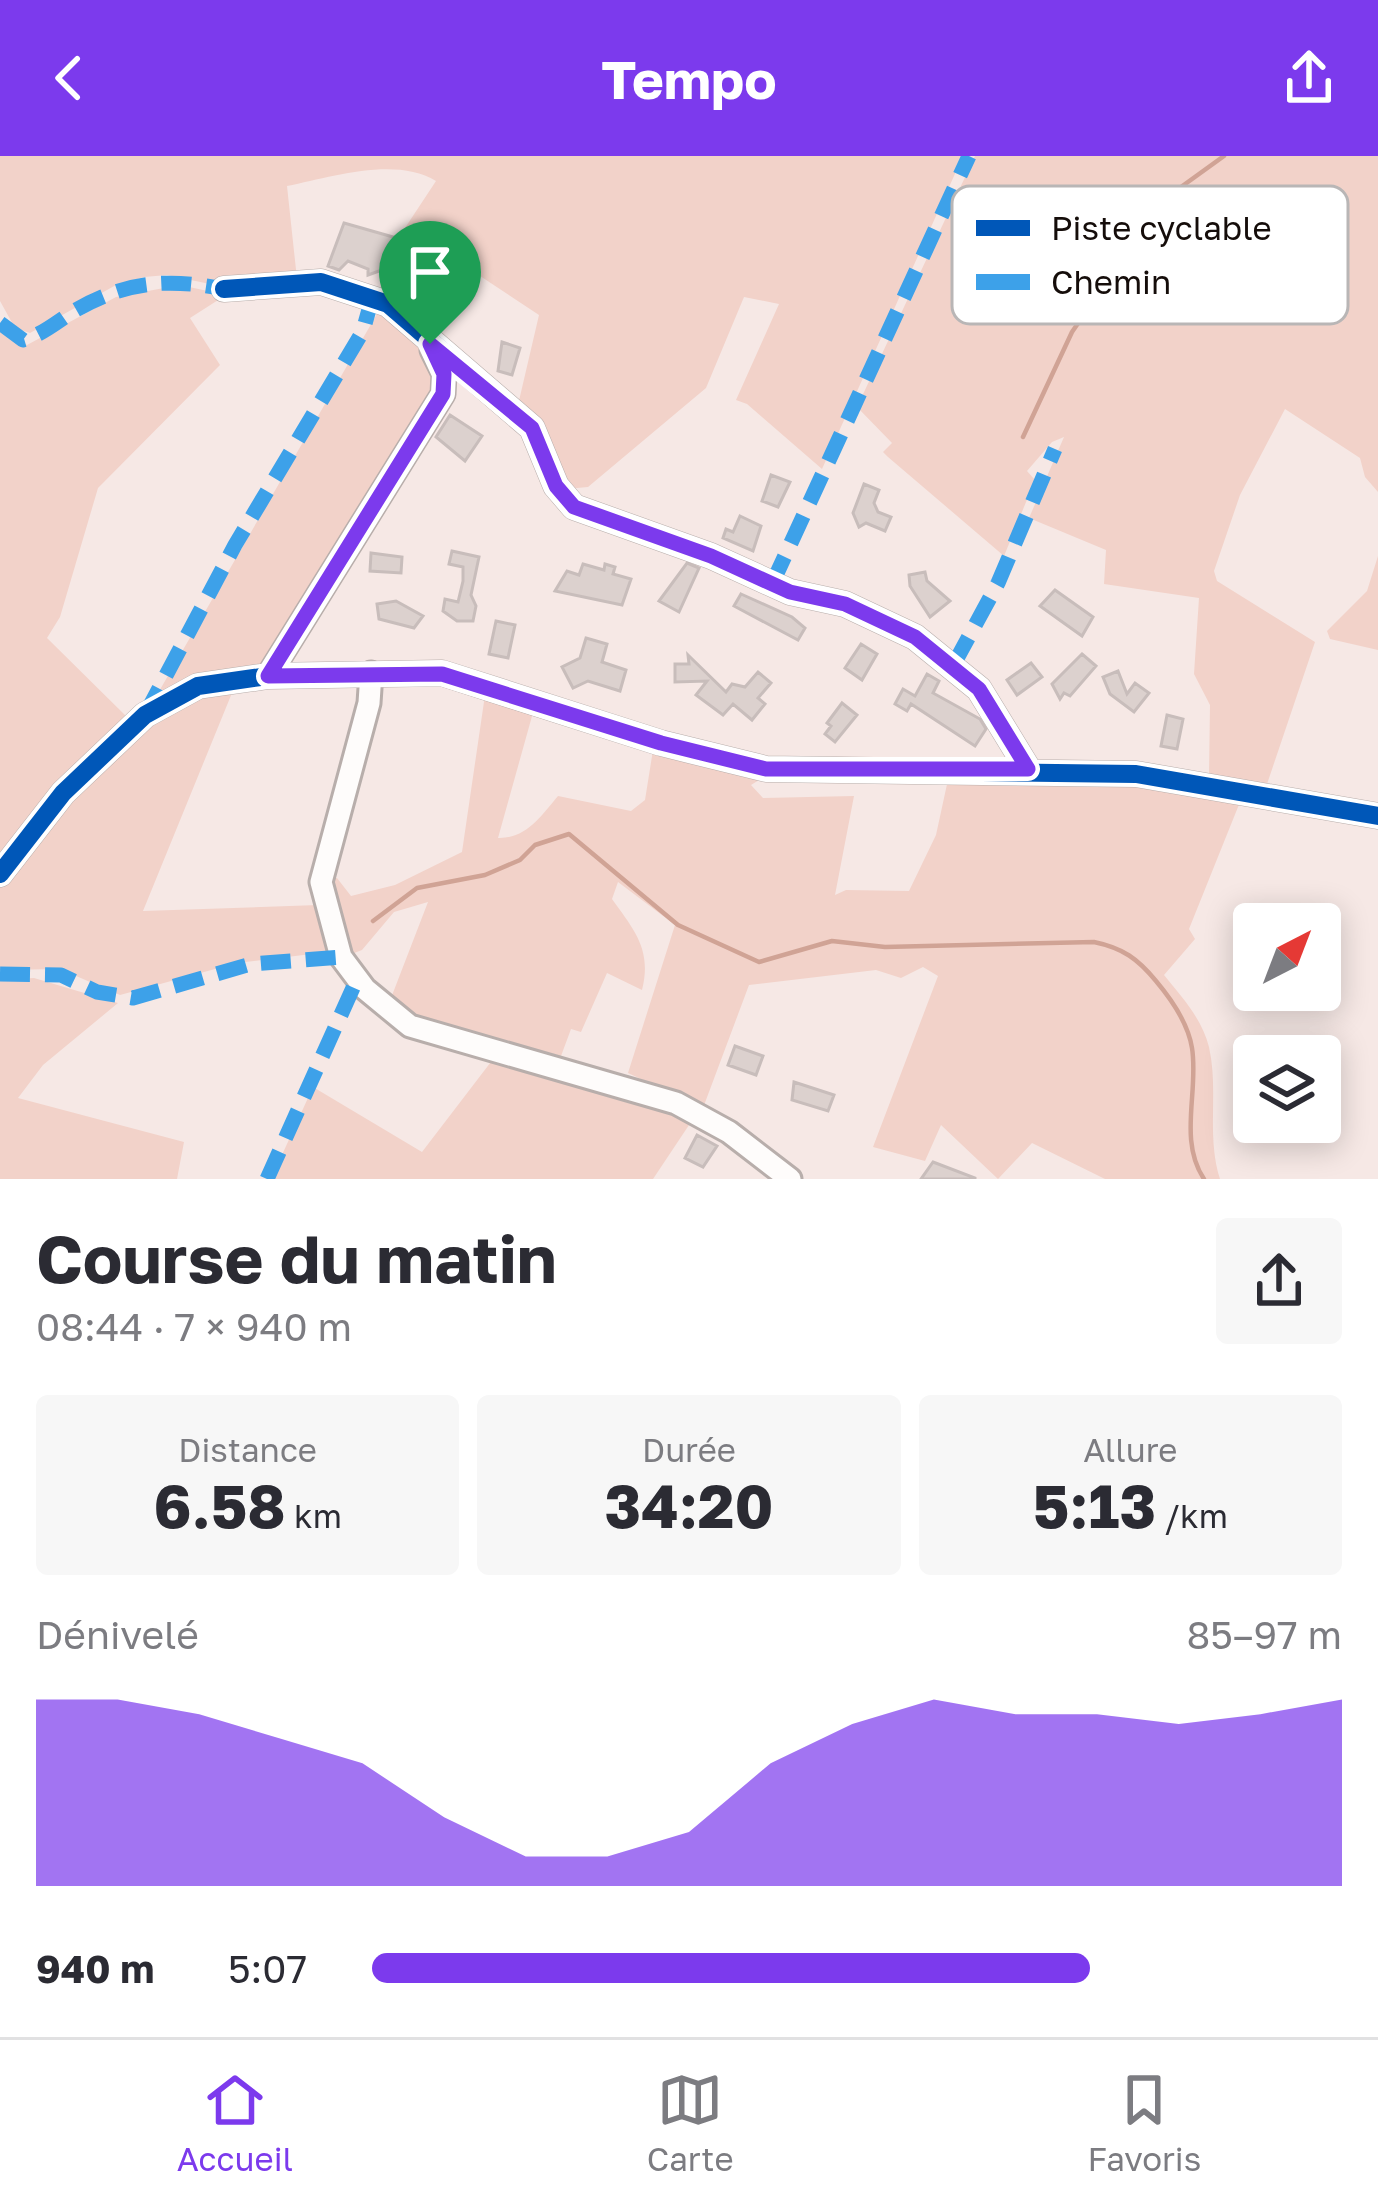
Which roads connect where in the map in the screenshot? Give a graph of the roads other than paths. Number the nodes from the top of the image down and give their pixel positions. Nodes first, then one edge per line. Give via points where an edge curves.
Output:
1 (224, 289) dead end
2 (430, 344) junction
3 (371, 673) junction
4 (268, 676) junction
5 (1028, 769) junction
6 (1378, 816) edge
7 (0, 874) edge
8 (790, 1179) edge

1 - 2 street via 321,282 360,290 402,314
2 - 4 street via 444,374 443,394
2 - 5 street via 532,428 556,486 574,507 915,637 979,689
3 - 4 street
3 - 5 street via 470,680 766,769
3 - 8 street via 321,882 341,957 364,989 410,1025 676,1103
4 - 7 street via 198,686 145,715 63,793
5 - 6 street via 1136,774

